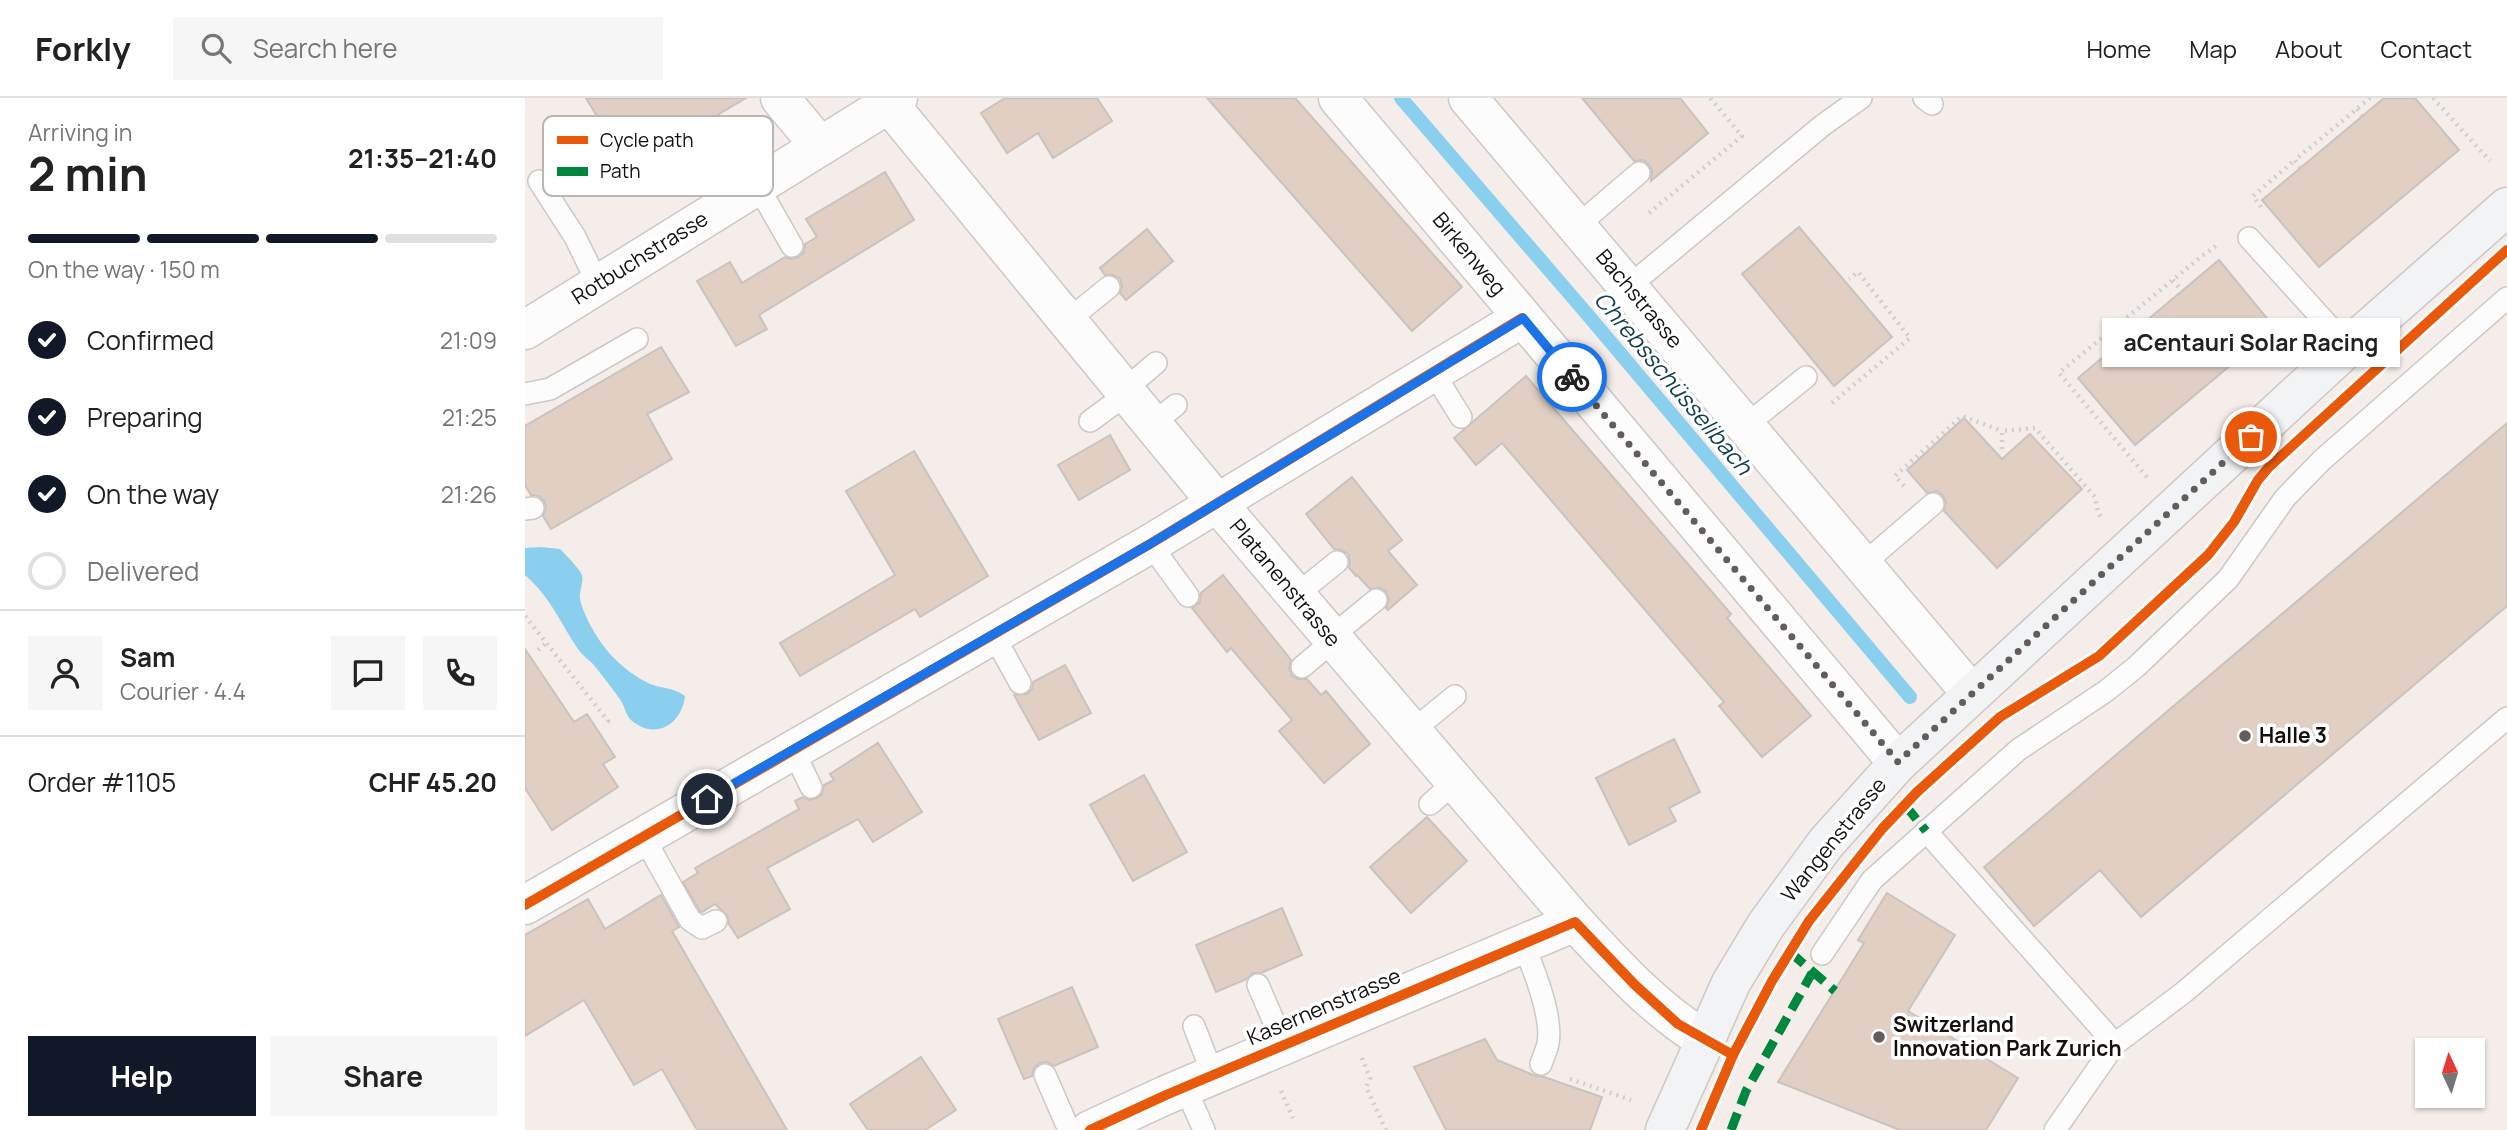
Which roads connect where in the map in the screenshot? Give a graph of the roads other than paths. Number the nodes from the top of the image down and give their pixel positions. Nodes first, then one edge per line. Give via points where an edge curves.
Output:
1 (780, 98) edge
2 (1338, 98) edge
3 (1468, 98) edge
4 (1861, 98) edge
5 (893, 101) edge
6 (819, 145) junction
7 (1639, 173) dead end
8 (773, 175) edge
9 (538, 181) dead end
10 (543, 189) edge
11 (548, 196) edge
12 (739, 196) edge
13 (763, 196) edge
14 (2507, 207) edge
15 (1577, 226) junction
16 (2249, 238) dead end
17 (792, 246) dead end
18 (597, 284) junction
19 (1628, 287) junction
20 (1109, 288) dead end
21 (2507, 298) edge
22 (1523, 318) junction
23 (1067, 321) junction
24 (525, 330) edge
25 (637, 339) dead end
26 (2348, 347) junction
27 (1157, 363) dead end
28 (1433, 373) junction
29 (1806, 377) dead end
30 (1126, 392) junction
31 (525, 394) edge
32 (1461, 417) dead end
33 (1090, 421) dead end
34 (1745, 426) junction
35 (1218, 503) junction
36 (1929, 507) road end
37 (1150, 544) junction
38 (1337, 562) dead end
39 (1862, 565) junction
40 (1296, 595) junction
41 (1188, 596) dead end
42 (1376, 600) dead end
43 (993, 634) junction
44 (1332, 639) junction
45 (1302, 667) dead end
46 (1020, 683) dead end
47 (1972, 694) junction
48 (1455, 696) dead end
49 (2507, 718) edge
50 (1412, 732) junction
51 (793, 750) junction
52 (1898, 762) junction
53 (811, 787) dead end
54 (1926, 831) junction
55 (643, 836) junction
56 (525, 905) edge
57 (716, 921) dead end
58 (1575, 922) junction
59 (1523, 944) junction
60 (1822, 954) dead end
61 (1258, 985) dead end
62 (1194, 1026) dead end
63 (1705, 1040) junction
64 (2115, 1044) junction
65 (1284, 1045) junction
66 (1541, 1064) dead end
67 (1045, 1075) dead end
68 (1199, 1081) junction
69 (1069, 1130) edge
70 (1090, 1130) edge
71 (1204, 1130) edge
72 (1665, 1130) edge
73 (2055, 1130) edge

1 - 6 street
2 - 22 street, Birkenweg
3 - 15 street, Bachstrasse
4 - 19 lane
5 - 6 street, Rotbuchstrasse
5 - 23 street, Platanenstrasse
6 - 8 street, Rotbuchstrasse
7 - 15 lane
9 - 10 lane
11 - 18 lane via 575,237
12 - 18 street, Rotbuchstrasse
13 - 17 lane
14 - 26 main road, Wangenstrasse
15 - 19 street, Bachstrasse
16 - 26 lane
18 - 24 street, Rotbuchstrasse
19 - 34 street, Bachstrasse
20 - 23 lane
21 - 54 lane via 2322,460 2285,498 2228,579 2136,667 2018,750
22 - 28 street
22 - 52 street, Birkenweg
23 - 30 street, Platanenstrasse
25 - 31 lane via 550,389
26 - 47 main road, Wangenstrasse
27 - 30 lane
28 - 32 lane
28 - 35 street
29 - 34 lane
30 - 33 lane
30 - 35 street, Platanenstrasse via 1164,415
34 - 39 street, Bachstrasse
35 - 37 street
35 - 40 street, Platanenstrasse
36 - 39 lane
37 - 41 lane
37 - 43 street
38 - 40 lane
39 - 47 street, Bachstrasse
40 - 44 street, Platanenstrasse
42 - 44 lane
43 - 46 lane
43 - 51 street
44 - 45 lane
44 - 50 street, Platanenstrasse
47 - 52 main road, Wangenstrasse
48 - 50 lane
49 - 64 lane via 2183,993
50 - 58 street, Platanenstrasse via 1442,793
51 - 53 lane
51 - 55 street
52 - 63 main road, Wangenstrasse via 1826,843 1766,925 1731,983
54 - 60 lane via 1872,880
54 - 64 lane
55 - 56 street
55 - 57 lane via 690,920 702,928
58 - 59 street, Kasernenstrasse
58 - 63 street, Platanenstrasse via 1635,985 1678,1024
59 - 65 street, Kasernenstrasse
59 - 66 lane via 1545,1008 1549,1041
61 - 65 lane
62 - 68 lane
63 - 72 main road, Wangenstrasse
64 - 73 lane
65 - 68 street, Kasernenstrasse
67 - 69 lane
68 - 70 street, Kasernenstrasse
68 - 71 lane

